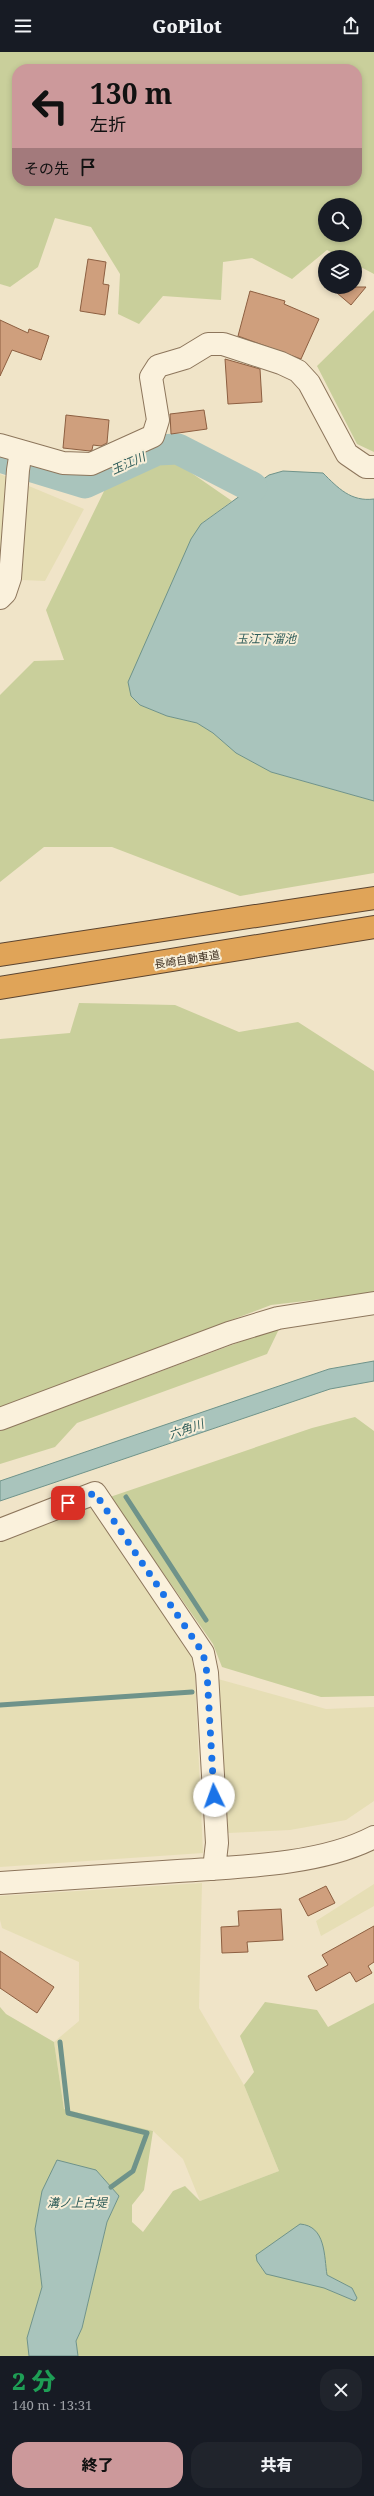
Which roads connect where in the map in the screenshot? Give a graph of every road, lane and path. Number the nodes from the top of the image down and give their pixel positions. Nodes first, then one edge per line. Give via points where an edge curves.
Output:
1 (0, 445) edge
2 (20, 461) junction
3 (374, 467) edge
4 (0, 598) edge
5 (374, 898) edge
6 (374, 928) edge
7 (0, 955) edge
8 (0, 988) edge
9 (374, 1303) edge
10 (0, 1419) edge
11 (0, 1530) edge
12 (374, 1837) edge
13 (214, 1869) junction
14 (0, 1883) edge

1 - 2 street
2 - 3 street via 91,464 153,436 158,420 151,377 158,366 185,358 208,344 223,344 282,363 298,371 309,383 347,454 366,467
2 - 4 street via 10,578 5,593
5 - 7 highway
6 - 8 highway, 長崎自動車道
9 - 10 street via 278,1318 229,1333
11 - 13 street via 95,1493 203,1653 207,1673 217,1843
12 - 13 street via 358,1845 292,1861
13 - 14 street

